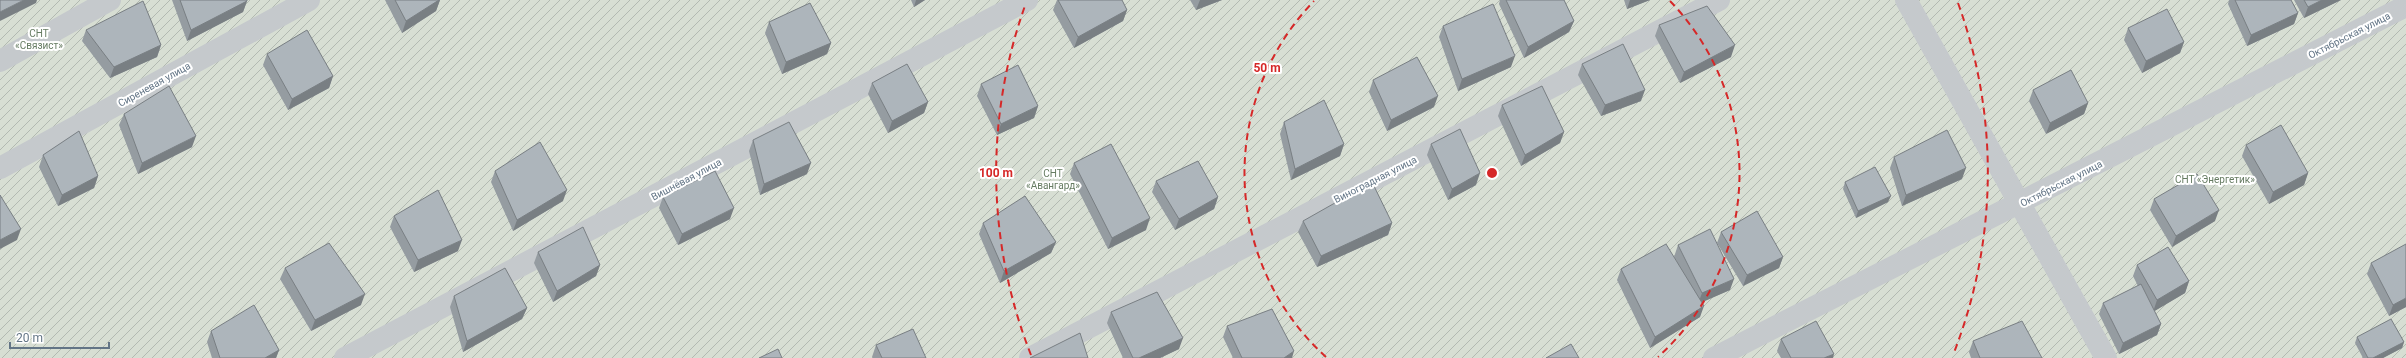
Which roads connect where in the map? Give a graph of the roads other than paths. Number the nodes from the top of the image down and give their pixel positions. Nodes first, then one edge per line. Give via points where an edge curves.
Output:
1 (110, 0) edge
2 (309, 0) edge
3 (1027, 0) edge
4 (1719, 0) edge
5 (1906, 0) edge
6 (2406, 6) edge
7 (0, 61) edge
8 (0, 168) edge
9 (2020, 204) junction
10 (345, 358) edge
11 (1030, 358) edge
12 (1714, 358) edge
13 (2106, 358) edge

1 - 7 street
2 - 8 street, Сиреневая улица
3 - 10 street, Вишнёвая улица
4 - 11 street, Виноградная улица
5 - 9 street
6 - 9 street, Октябрьская улица
9 - 12 street, Октябрьская улица
9 - 13 street

